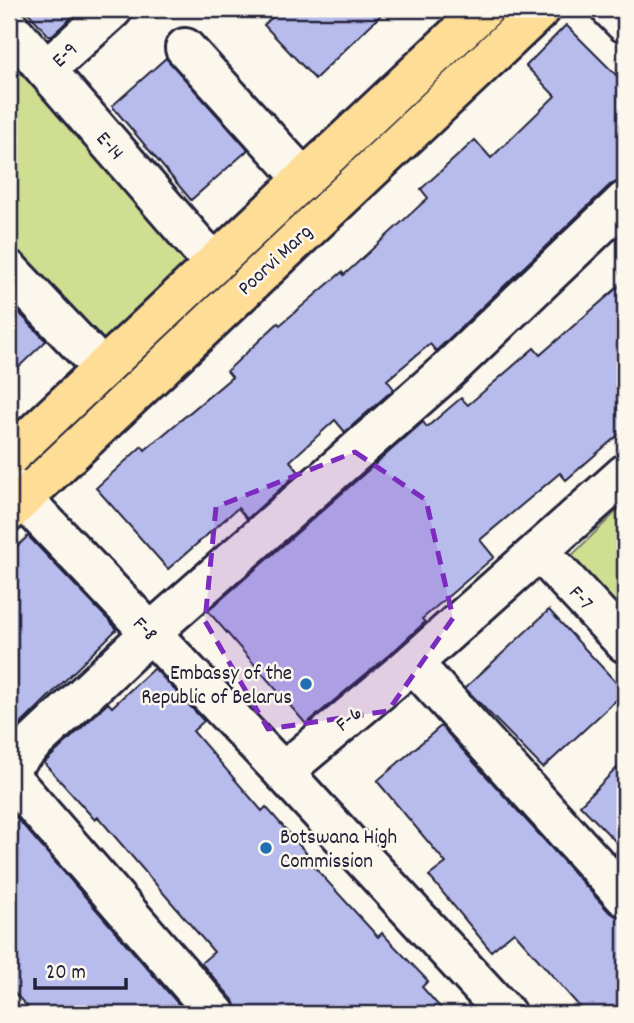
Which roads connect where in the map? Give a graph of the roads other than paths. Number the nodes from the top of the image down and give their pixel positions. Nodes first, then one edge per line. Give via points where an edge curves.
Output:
1 (113, 9) edge
2 (484, 9) edge
3 (541, 9) edge
4 (611, 9) edge
5 (625, 23) edge
6 (9, 27) edge
7 (185, 48) dead end
8 (46, 70) junction
9 (304, 179) junction
10 (625, 201) edge
11 (214, 264) junction
12 (9, 270) edge
13 (102, 368) junction
14 (9, 457) edge
15 (625, 474) edge
16 (13, 498) edge
17 (539, 551) junction
18 (150, 633) junction
19 (625, 643) edge
20 (413, 663) junction
21 (9, 766) edge
22 (283, 772) junction
23 (9, 776) edge
24 (625, 897) edge
25 (216, 1014) edge
26 (506, 1014) edge

1 - 8 street, E-9
2 - 9 main road, Poorvi Marg
3 - 16 main road, Poorvi Marg
4 - 5 street
6 - 8 street, E-14
7 - 9 street
8 - 11 street, E-14
9 - 11 main road, Poorvi Marg
10 - 18 street via 445,373
11 - 13 main road, Poorvi Marg
12 - 13 street
13 - 14 main road, Poorvi Marg
15 - 17 street, F-6
16 - 18 street, F-8
17 - 19 street, F-7
17 - 20 street, F-6
18 - 21 street
18 - 22 street, F-8
20 - 22 street, F-6
20 - 24 street
22 - 26 street, F-8
23 - 25 street

